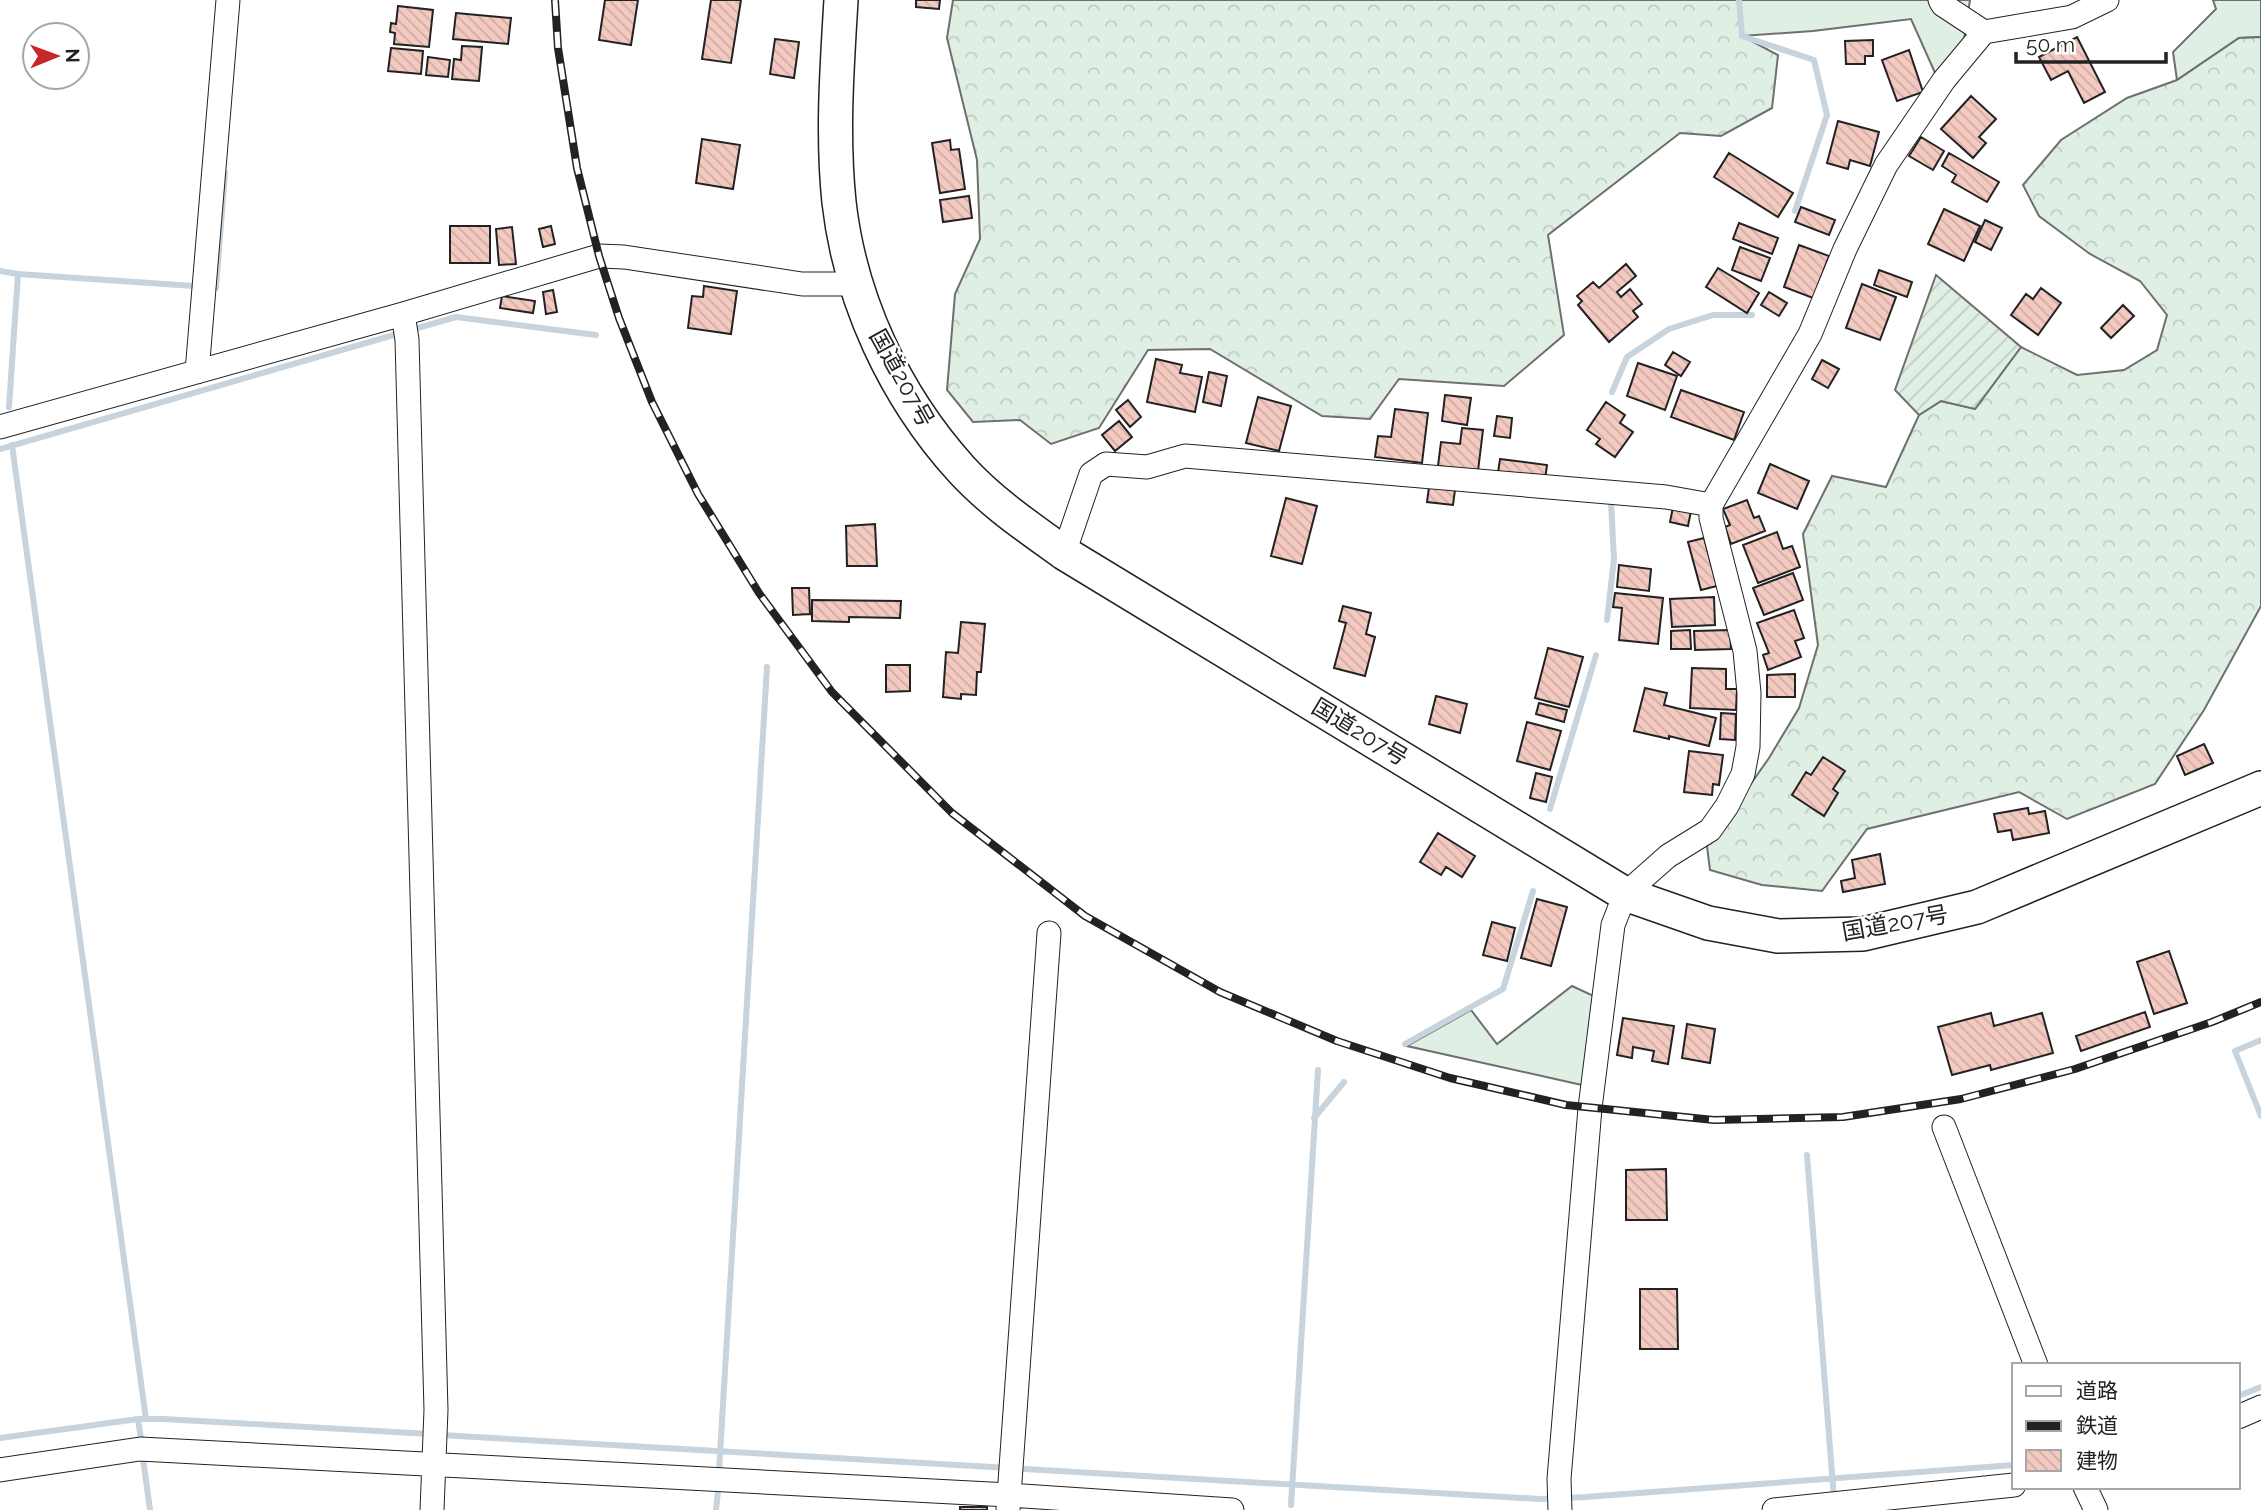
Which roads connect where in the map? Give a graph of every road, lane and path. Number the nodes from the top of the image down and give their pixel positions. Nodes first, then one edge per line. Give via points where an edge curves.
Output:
1 (228, 0) edge
2 (841, 0) edge
3 (1940, 0) edge
4 (2107, 0) edge
5 (1984, 32) junction
6 (856, 284) junction
7 (405, 326) junction
8 (197, 372) junction
9 (0, 427) edge
10 (1711, 505) junction
11 (1064, 553) junction
12 (2261, 789) edge
13 (1625, 894) junction
14 (1049, 933) dead end
15 (1944, 1128) dead end
16 (2035, 1363) edge
17 (2261, 1407) edge
18 (2240, 1416) edge
19 (435, 1446) junction
20 (0, 1470) edge
21 (2012, 1485) edge
22 (1010, 1486) edge
23 (2086, 1489) edge
24 (1560, 1502) edge
25 (432, 1510) edge
26 (1232, 1510) edge
27 (1774, 1510) edge
28 (2096, 1510) edge

1 - 8 street
2 - 6 highway, 国道207号 via 835,105 839,203
3 - 5 street
4 - 5 street via 2072,17
5 - 10 street via 1944,80 1886,165 1810,334
6 - 7 street via 802,284 599,256
6 - 11 highway, 国道207号 via 888,362 919,419 962,470 1013,517
7 - 8 street
7 - 19 street
8 - 9 street
10 - 11 street via 1653,496 1185,456 1147,467 1106,464 1091,474
10 - 13 street via 1745,651 1749,693 1743,774 1710,830 1668,856
11 - 13 highway, 国道207号
12 - 13 highway, 国道207号 via 1977,907 1863,934 1778,936 1708,923
13 - 24 street via 1613,925 1590,1108
14 - 22 street
15 - 16 street
17 - 18 street
19 - 20 street via 140,1449
19 - 22 street
19 - 25 street
21 - 27 street
22 - 26 street
23 - 28 street

